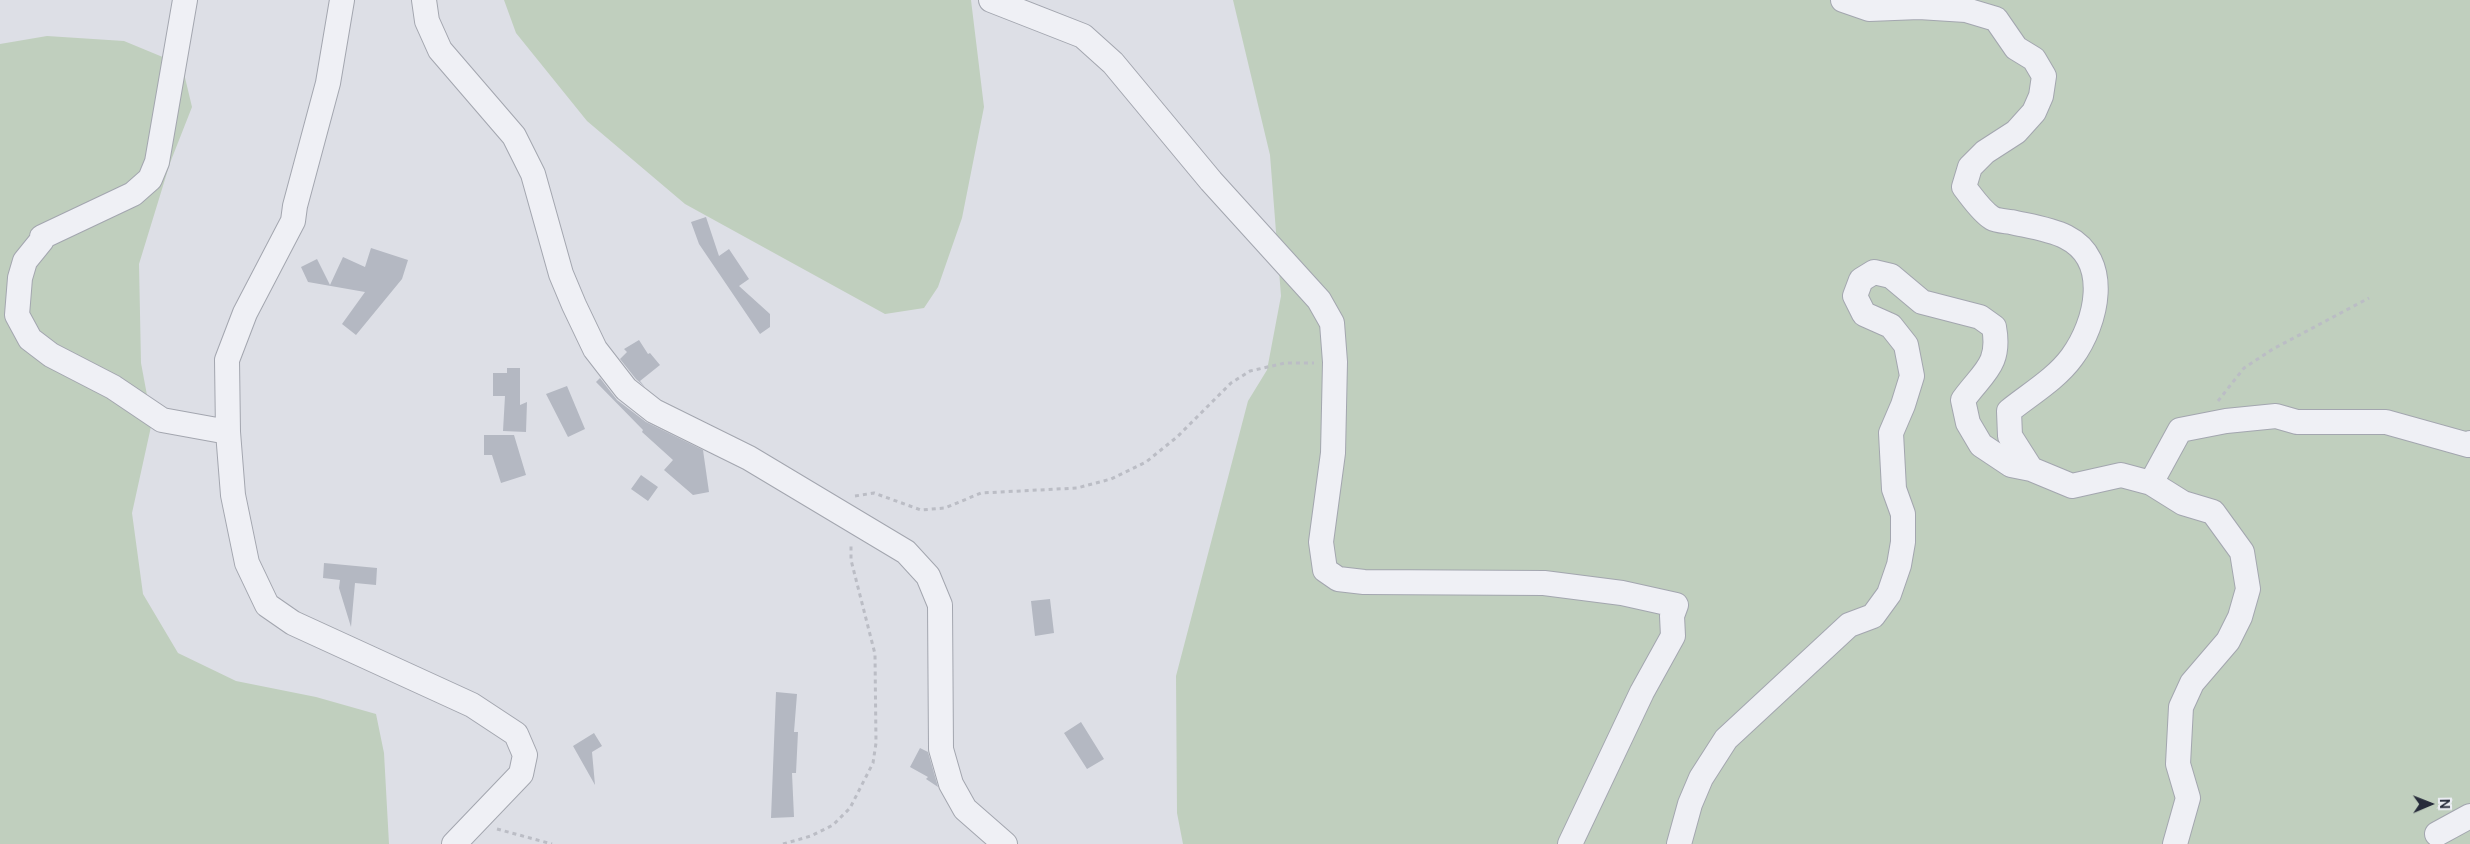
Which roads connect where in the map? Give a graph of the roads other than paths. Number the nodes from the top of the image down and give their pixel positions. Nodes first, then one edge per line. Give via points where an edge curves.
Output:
1 (185, 0) edge
2 (342, 0) edge
3 (424, 0) edge
4 (991, 0) edge
5 (1843, 0) edge
6 (228, 432) junction
7 (2470, 443) edge
8 (2031, 469) junction
9 (2151, 483) junction
10 (2470, 816) edge
11 (2437, 834) dead end
12 (454, 844) edge
13 (1005, 844) edge
14 (1570, 844) edge
15 (1679, 844) edge
16 (2175, 844) edge

1 - 6 street via 157,162 150,179 134,194 42,237 26,261 20,278 17,315 30,339 51,355 113,387 162,420
2 - 6 street via 328,84 293,221 245,313 227,360
3 - 13 street via 427,21 440,50 514,136 533,174 561,274 574,306 595,350 626,389 654,412 749,458 906,552 928,576 940,605 941,749 951,784 965,809
4 - 14 street via 1083,36 1113,63 1211,181 1319,300 1332,323 1335,362 1333,453 1321,542 1325,570 1338,579 1364,582 1544,583 1622,592 1676,604 1672,616 1673,636 1642,692
5 - 8 street via 1869,9 1919,7 1956,10 1996,19 2016,48 2034,59 2044,76 2034,112 2016,132 1985,152 1970,167 1964,187 1992,218 2066,236 2083,249 2093,269 2097,294 2085,334 2076,350 2054,376 2009,411 2010,436
6 - 12 street via 233,495 247,563 266,605 293,623 472,705 516,734 525,755 521,774
7 - 9 street via 2386,422 2297,422 2276,416 2226,421 2180,430
8 - 9 street via 2072,486 2121,474
8 - 15 street via 2011,465 1981,445 1968,423 1963,400 1992,364 1997,344 1994,327 1980,317 1922,302 1891,276 1874,272 1861,280 1855,296 1864,314 1890,326 1906,345 1912,376 1891,433 1894,489 1903,514 1903,542 1889,594 1873,616 1849,625 1726,739 1701,778
9 - 16 street via 2183,503 2213,512 2242,552 2248,589 2240,617 2228,641 2192,682 2181,707 2178,764 2188,798
10 - 11 street

